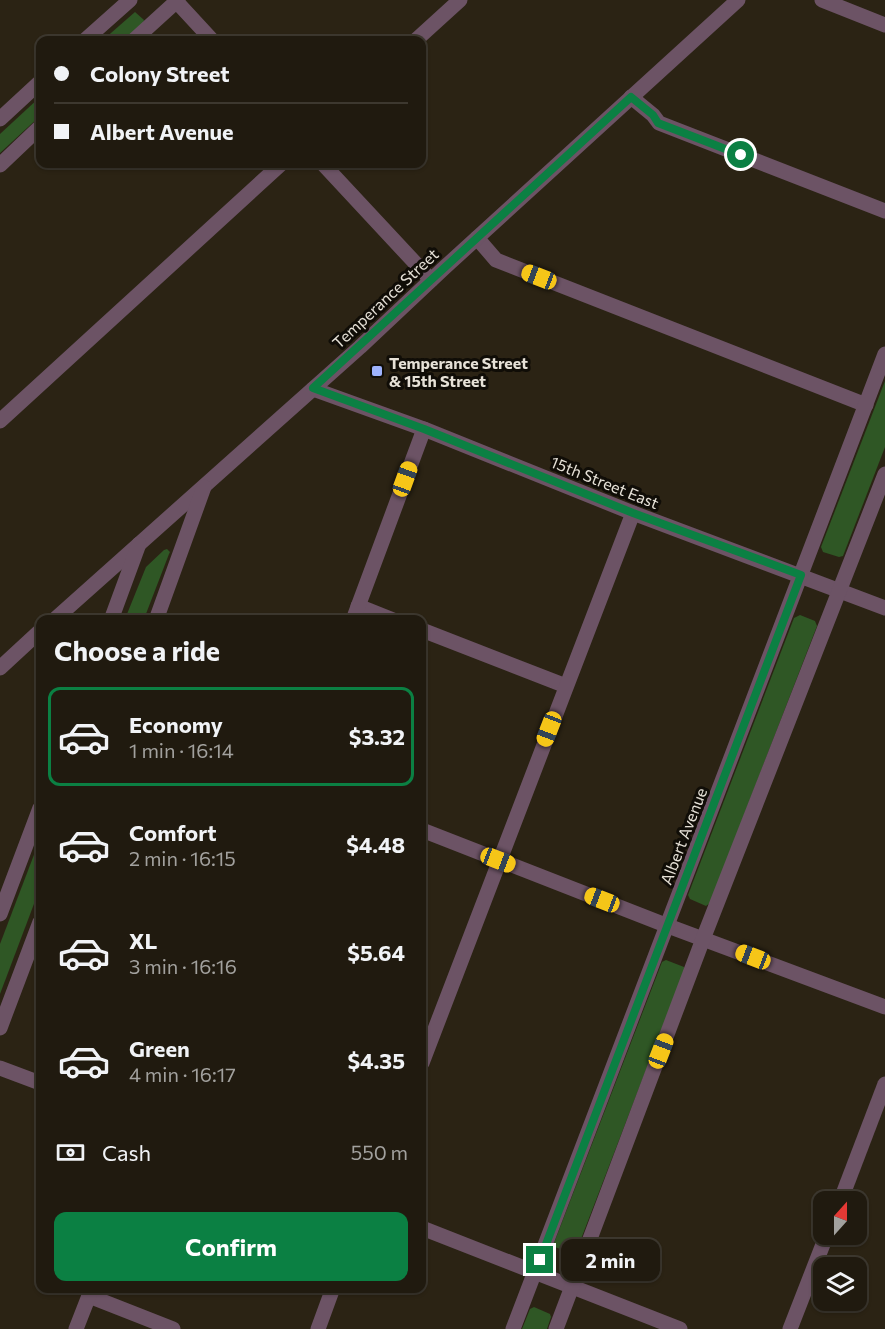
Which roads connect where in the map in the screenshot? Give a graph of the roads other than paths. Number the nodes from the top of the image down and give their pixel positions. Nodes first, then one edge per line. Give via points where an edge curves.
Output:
1 (130, 0) edge
2 (176, 0) edge
3 (460, 0) edge
4 (738, 0) edge
5 (822, 0) edge
6 (885, 25) edge
7 (90, 36) edge
8 (138, 36) edge
9 (208, 36) edge
10 (420, 36) edge
11 (36, 86) edge
12 (631, 97) junction
13 (0, 119) edge
14 (36, 131) edge
15 (0, 165) edge
16 (277, 168) edge
17 (326, 168) edge
18 (885, 211) edge
19 (477, 238) junction
20 (431, 280) junction
21 (885, 354) edge
22 (313, 388) junction
23 (866, 405) junction
24 (0, 421) edge
25 (424, 429) junction
26 (885, 474) edge
27 (205, 485) junction
28 (633, 513) junction
29 (140, 541) junction
30 (801, 575) junction
31 (840, 590) junction
32 (885, 608) edge
33 (355, 613) edge
34 (59, 615) edge
35 (113, 615) edge
36 (158, 615) edge
37 (426, 632) edge
38 (36, 635) edge
39 (0, 668) edge
40 (566, 686) junction
41 (36, 819) edge
42 (426, 832) edge
43 (498, 860) junction
44 (0, 914) edge
45 (668, 926) junction
46 (36, 933) edge
47 (703, 939) junction
48 (885, 1007) edge
49 (0, 1028) edge
50 (427, 1032) edge
51 (0, 1068) edge
52 (36, 1082) edge
53 (885, 1084) edge
54 (844, 1191) edge
55 (426, 1230) edge
56 (823, 1245) edge
57 (536, 1272) junction
58 (572, 1287) junction
59 (91, 1293) edge
60 (93, 1293) edge
61 (331, 1293) edge
62 (76, 1329) edge
63 (173, 1329) edge
64 (318, 1329) edge
65 (513, 1329) edge
66 (556, 1329) edge
67 (680, 1329) edge
68 (790, 1329) edge

1 - 7 street
2 - 8 street
2 - 9 street
3 - 10 street
4 - 12 street, Temperance Street
5 - 6 street
11 - 13 street
12 - 18 street via 658,123
12 - 19 street, Temperance Street
14 - 15 street
16 - 24 street
17 - 20 street
19 - 20 street, Temperance Street
19 - 23 street via 496,260
20 - 22 street, Temperance Street
21 - 23 street, Albert Avenue
22 - 25 street, 15th Street East
22 - 27 street, Temperance Street
23 - 30 street, Albert Avenue
25 - 28 street, 15th Street East
25 - 33 street
26 - 31 street
27 - 29 street, Temperance Street
27 - 36 street
28 - 30 street, 15th Street East
28 - 40 street
29 - 34 street, Temperance Street
29 - 35 street
30 - 31 street, 15th Street East
30 - 45 street, Albert Avenue
31 - 32 street, 15th Street East
31 - 47 street
37 - 40 street
38 - 39 street
40 - 43 street
41 - 44 street
42 - 43 street
43 - 45 street
43 - 50 street
45 - 47 street
45 - 57 street, Albert Avenue
46 - 49 street
47 - 48 street
47 - 58 street
51 - 52 street
53 - 54 street
55 - 57 street
56 - 68 street
57 - 58 street
57 - 65 street, Albert Avenue
58 - 66 street
58 - 67 street
59 - 62 street
60 - 63 street
61 - 64 street

